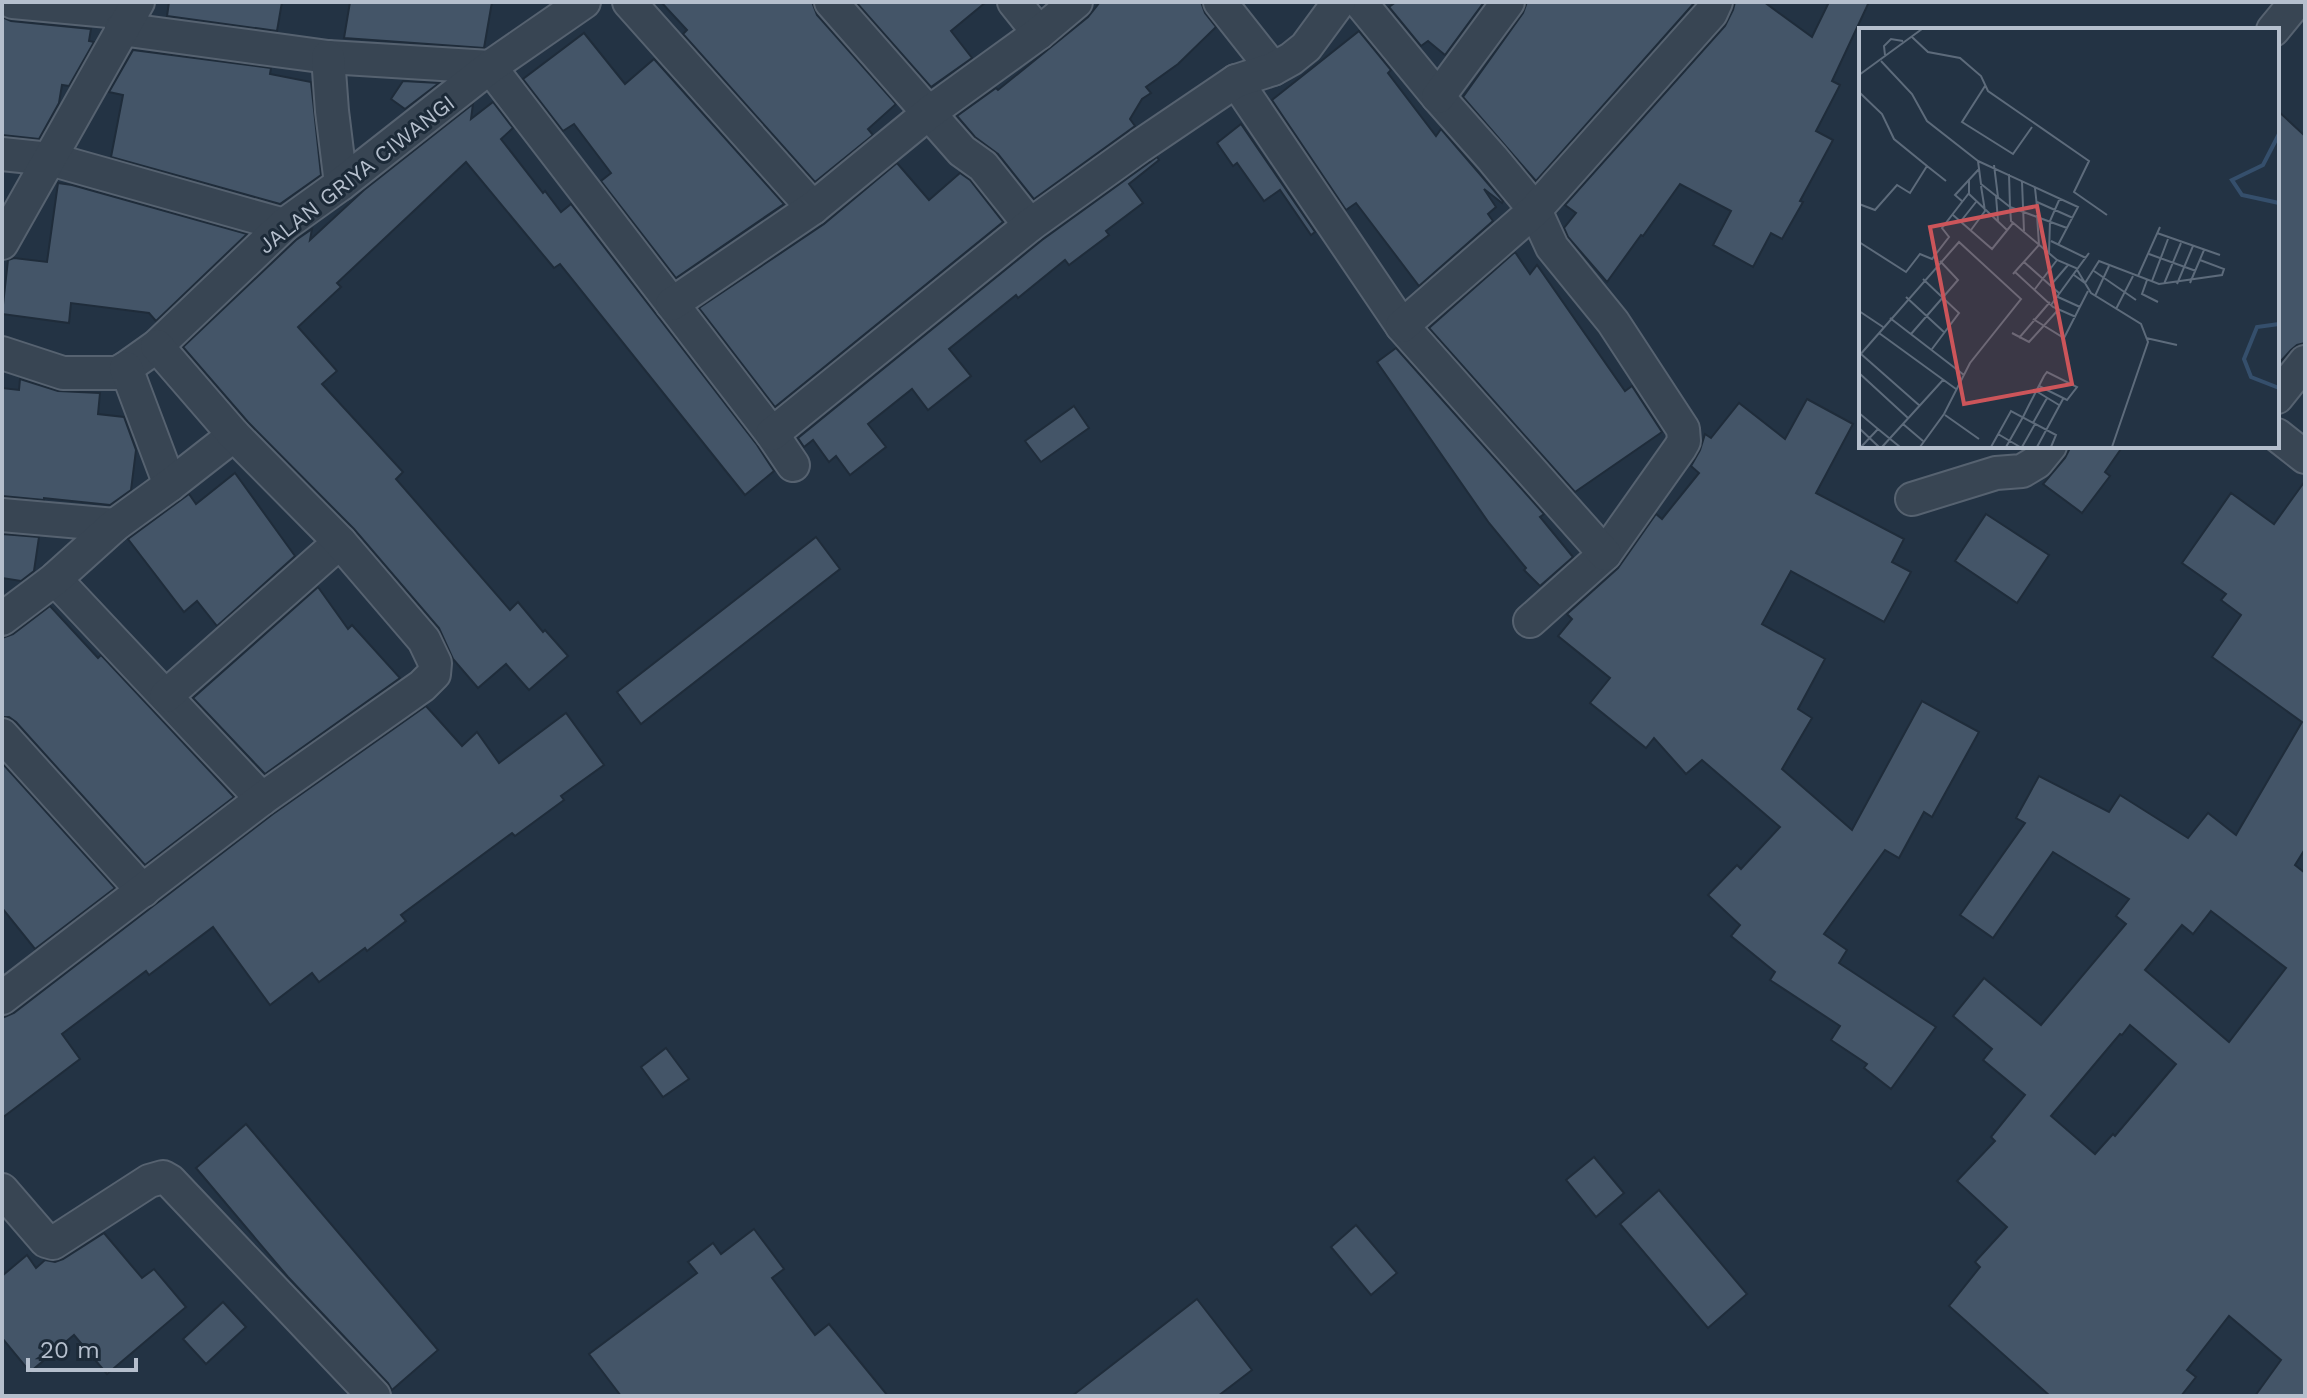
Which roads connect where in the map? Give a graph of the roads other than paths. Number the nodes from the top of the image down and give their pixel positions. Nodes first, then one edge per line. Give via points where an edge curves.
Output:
1 (13, 2) edge
2 (584, 2) edge
3 (629, 2) edge
4 (831, 2) edge
5 (1014, 2) edge
6 (1076, 2) edge
7 (1220, 2) edge
8 (1339, 2) edge
9 (1360, 2) edge
10 (1508, 2) edge
11 (1716, 2) edge
12 (2296, 2) edge
13 (130, 15) edge
14 (2275, 28) edge
15 (1039, 33) junction
16 (328, 57) junction
17 (490, 67) junction
18 (1273, 69) junction
19 (1236, 81) junction
20 (1438, 97) junction
21 (930, 112) junction
22 (2, 154) edge
23 (50, 159) junction
24 (341, 184) junction
25 (813, 208) junction
26 (1535, 210) junction
27 (284, 225) junction
28 (1030, 225) junction
29 (2, 243) edge
30 (672, 304) junction
31 (1402, 326) junction
32 (157, 346) junction
33 (2, 353) edge
34 (2305, 362) edge
35 (126, 368) junction
36 (2279, 394) edge
37 (772, 434) junction
38 (234, 435) junction
39 (2279, 437) edge
40 (2048, 448) edge
41 (2305, 457) edge
42 (793, 465) dead end
43 (170, 485) junction
44 (1912, 499) dead end
45 (2, 515) edge
46 (115, 525) junction
47 (340, 542) junction
48 (1605, 554) junction
49 (55, 579) junction
50 (2, 619) edge
51 (1530, 621) dead end
52 (166, 696) junction
53 (2, 735) edge
54 (262, 799) junction
55 (143, 891) junction
56 (4, 991) edge
57 (2, 1190) edge
58 (374, 1396) edge

1 - 13 street
2 - 17 street, JALAN GRIYA CIWANGI
3 - 25 street
4 - 21 street
5 - 15 street
6 - 15 street
7 - 18 street
8 - 18 street via 1306,47
9 - 20 street
10 - 20 street
11 - 26 street
12 - 14 street
13 - 16 street
13 - 23 street
15 - 21 street
16 - 17 street
16 - 24 street
17 - 24 street, JALAN GRIYA CIWANGI
17 - 30 street
18 - 19 street
19 - 28 street
19 - 31 street
20 - 26 street
21 - 25 street
21 - 28 street
22 - 23 street
23 - 27 street
23 - 29 street
24 - 27 street, JALAN GRIYA CIWANGI
25 - 30 street
26 - 31 street
26 - 48 street via 1552,247 1613,322 1683,429 1680,448
27 - 32 street, JALAN GRIYA CIWANGI
28 - 37 street
30 - 37 street
31 - 48 street
32 - 35 street, JALAN GRIYA CIWANGI
32 - 38 street
33 - 35 street, JALAN GRIYA CIWANGI via 63,373 117,373
34 - 36 street
35 - 43 street
37 - 42 street
38 - 43 street
38 - 47 street
39 - 41 street
40 - 44 street via 2022,471 1996,473
43 - 46 street
45 - 46 street
46 - 49 street
47 - 52 street
47 - 54 street via 424,640 435,663 434,674
48 - 51 street
49 - 50 street
49 - 52 street
52 - 54 street
53 - 55 street
54 - 55 street
55 - 56 street
57 - 58 street via 50,1243 163,1177

